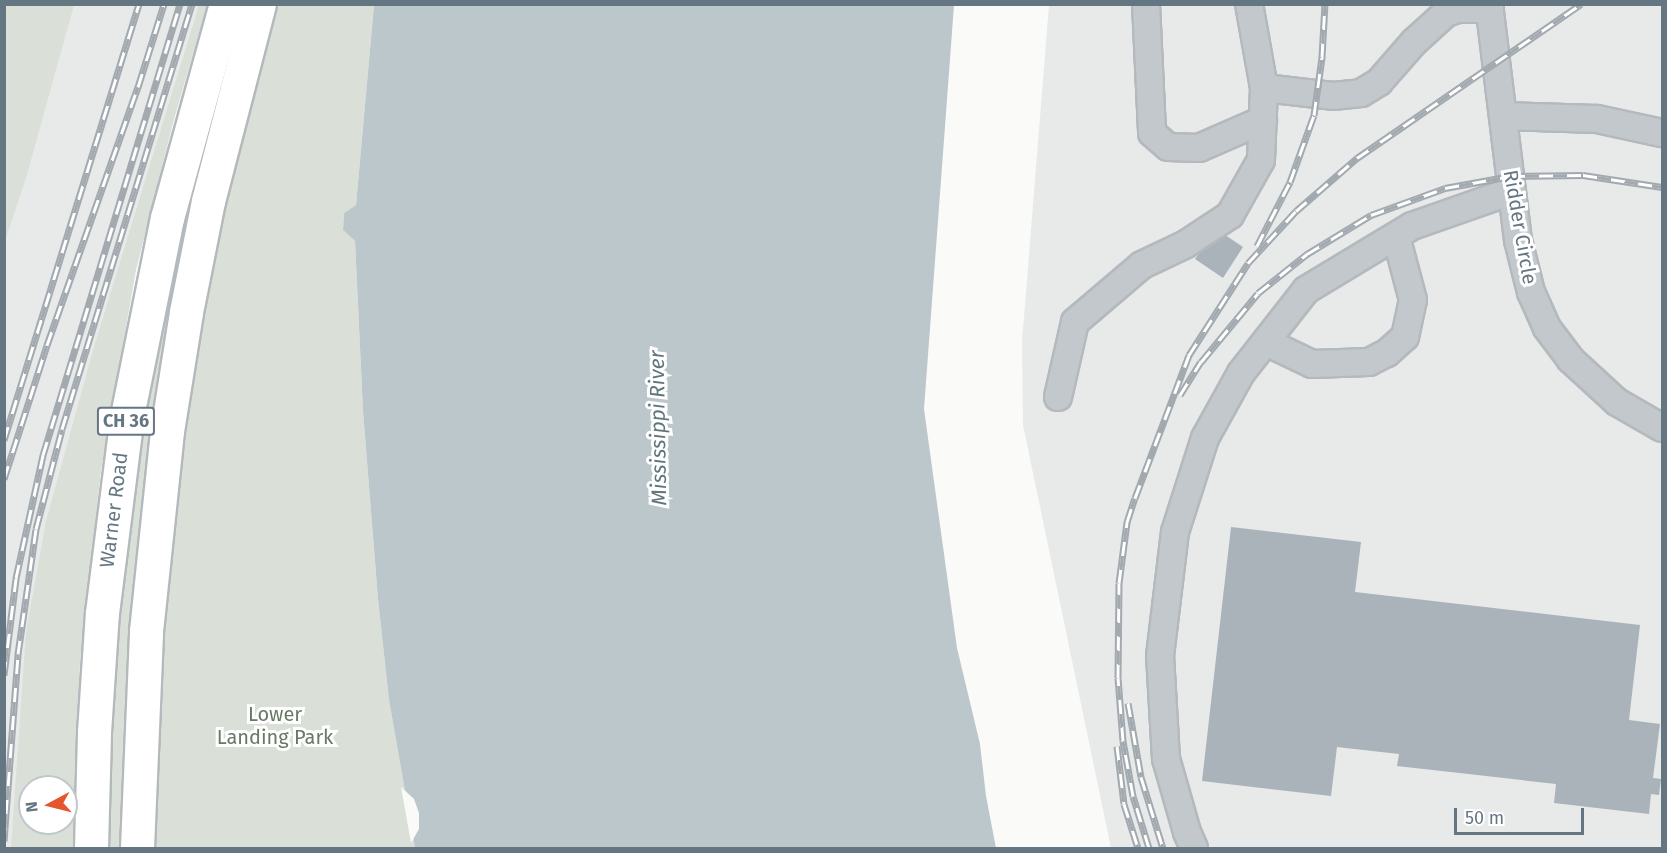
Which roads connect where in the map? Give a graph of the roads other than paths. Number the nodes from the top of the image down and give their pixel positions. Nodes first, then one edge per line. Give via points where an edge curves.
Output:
1 (226, 4) edge
2 (259, 4) edge
3 (1146, 4) edge
4 (1249, 4) edge
5 (1490, 7) edge
6 (1264, 88) junction
7 (1503, 116) junction
8 (1263, 120) junction
9 (1662, 133) edge
10 (1512, 191) junction
11 (1396, 236) junction
12 (1266, 342) junction
13 (1058, 397) dead end
14 (1662, 428) edge
15 (91, 849) edge
16 (137, 849) edge
17 (1194, 849) edge

1 - 15 highway, Warner Road / CH 36 via 167,218 127,416 101,622
2 - 16 highway, CH 36 via 208,201 170,412 146,631
3 - 8 street via 1152,133 1168,147 1199,148
4 - 6 street
5 - 6 street via 1446,13 1379,82 1361,93 1325,96
5 - 7 street, Ridder Circle
6 - 8 street
7 - 9 street via 1597,119
7 - 10 street, Ridder Circle
8 - 13 street via 1261,160 1230,215 1186,244 1142,264 1075,322
10 - 11 street via 1412,226
10 - 14 street, Ridder Circle via 1523,266 1547,328 1592,382
11 - 12 street via 1306,290
11 - 12 street via 1413,300 1405,337 1387,353 1369,362 1328,366 1312,364
12 - 17 street via 1241,373 1205,438 1175,532 1160,656 1166,759

